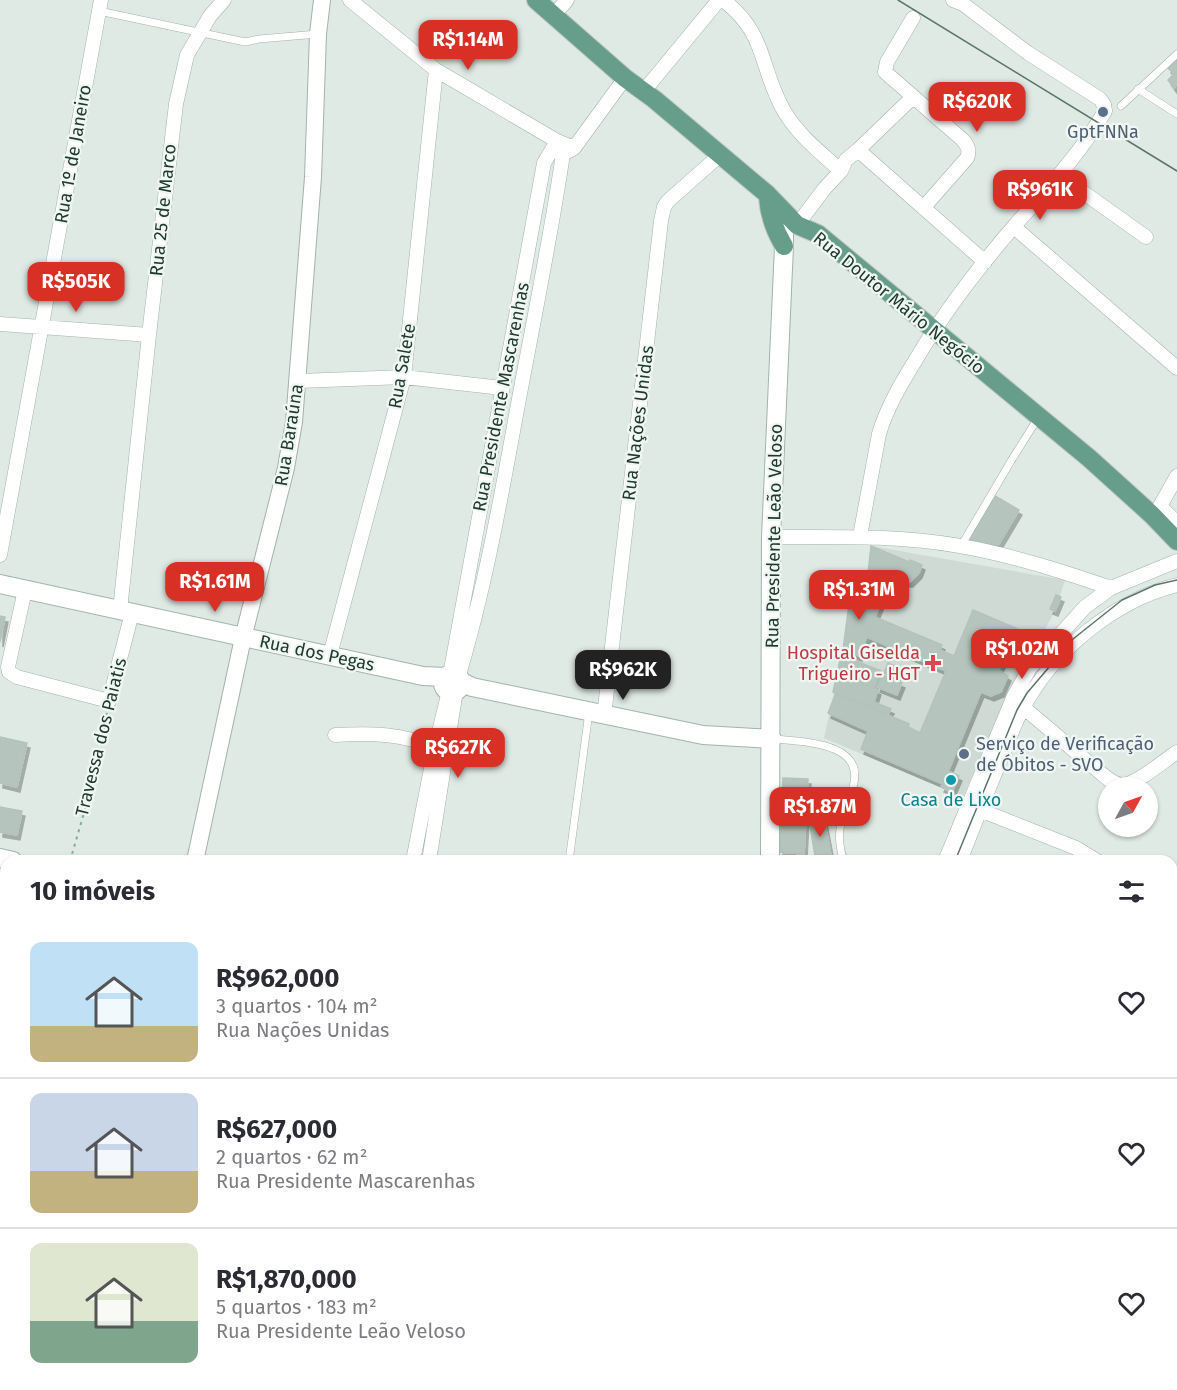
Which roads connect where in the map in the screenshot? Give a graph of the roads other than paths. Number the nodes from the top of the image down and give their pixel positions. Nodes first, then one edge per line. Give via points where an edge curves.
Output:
1 (224, 0) edge
2 (322, 0) edge
3 (350, 0) edge
4 (536, 0) edge
5 (567, 0) edge
6 (721, 0) edge
7 (952, 0) edge
8 (100, 5) edge
9 (554, 15) junction
10 (913, 18) dead end
11 (200, 32) junction
12 (318, 34) junction
13 (1177, 54) edge
14 (436, 70) junction
15 (625, 78) junction
16 (1138, 90) junction
17 (643, 92) junction
18 (913, 97) junction
19 (1121, 106) dead end
20 (1177, 114) edge
21 (565, 148) junction
22 (858, 150) junction
23 (720, 155) junction
24 (842, 171) junction
25 (1059, 175) junction
26 (768, 197) junction
27 (924, 207) junction
28 (796, 223) junction
29 (1014, 227) junction
30 (1146, 237) dead end
31 (784, 246) junction
32 (985, 262) junction
33 (0, 324) edge
34 (43, 327) junction
35 (934, 329) junction
36 (149, 335) junction
37 (1177, 368) edge
38 (404, 377) junction
39 (299, 381) junction
40 (502, 388) junction
41 (1040, 416) junction
42 (1177, 476) edge
43 (1177, 523) edge
44 (860, 536) junction
45 (771, 537) junction
46 (1177, 541) edge
47 (961, 546) junction
48 (0, 555) edge
49 (1177, 561) edge
50 (0, 584) edge
51 (1177, 585) edge
52 (1111, 588) junction
53 (25, 590) junction
54 (126, 611) junction
55 (243, 638) junction
56 (330, 656) junction
57 (455, 684) junction
58 (1023, 708) junction
59 (597, 714) junction
60 (334, 735) dead end
61 (772, 739) junction
62 (435, 748) junction
63 (1177, 752) edge
64 (980, 810) junction
65 (196, 855) edge
66 (414, 855) edge
67 (430, 855) edge
68 (569, 855) edge
69 (770, 855) edge
70 (842, 855) edge
71 (948, 855) edge
72 (962, 855) edge
73 (1087, 855) edge

1 - 11 street, Rua 25 de Marco
2 - 12 street, Rua Baraúna
3 - 14 street
4 - 9 main road, Rua Doutor Mário Negócio
5 - 9 street
6 - 17 street
6 - 24 street via 744,20 757,39 785,114
7 - 25 street via 1104,105 1106,111 1099,123
8 - 11 lane
8 - 34 street, Rua 1º de Janeiro
9 - 15 main road, Rua Doutor Mário Negócio
10 - 18 street via 885,72
11 - 12 lane via 245,42
11 - 36 street, Rua 25 de Marco via 187,55 176,104
12 - 39 street, Rua Baraúna
13 - 16 lane
14 - 21 street
14 - 38 street, Rua Salete
15 - 17 main road, Rua Doutor Mário Negócio
15 - 21 street, Rua Presidente Mascarenhas
16 - 19 lane
16 - 20 lane
17 - 23 main road, Rua Doutor Mário Negócio
18 - 22 street
18 - 27 street via 969,147 968,158
21 - 40 street, Rua Presidente Mascarenhas via 544,163
21 - 57 street, Rua Presidente Mascarenhas via 498,514 468,645
22 - 24 street via 846,160
22 - 27 street
23 - 26 main road, Rua Doutor Mário Negócio
23 - 59 street, Rua Nações Unidas via 664,207
24 - 28 street
25 - 29 street
25 - 30 street
26 - 28 main road, Rua Doutor Mário Negócio
26 - 31 main road via 777,235
27 - 32 street
28 - 31 main road, Rua Presidente Leão Veloso
28 - 31 main road
28 - 35 main road, Rua Doutor Mário Negócio via 818,234
29 - 32 street
29 - 37 street
31 - 45 main road, Rua Presidente Leão Veloso
32 - 35 street
33 - 34 street
34 - 36 street
34 - 48 street, Rua 1º de Janeiro
35 - 41 main road, Rua Doutor Mário Negócio
35 - 44 street via 883,421
36 - 54 street, Rua 25 de Marco
38 - 39 street
38 - 40 street
38 - 56 street, Rua Salete
39 - 55 street, Rua Baraúna via 286,468
40 - 57 street, Rua Presidente Mascarenhas
41 - 46 main road, Rua Doutor Mário Negócio
41 - 47 lane
42 - 43 street via 1160,506
44 - 45 street
44 - 47 street
45 - 61 main road, Rua Presidente Leão Veloso
47 - 52 street via 1040,564
49 - 52 street
50 - 53 main road, Rua dos Pegas
51 - 58 street via 1133,600 1085,633 1048,672
52 - 71 street via 1085,606 1030,668 1014,696
53 - 54 main road, Rua dos Pegas
53 - 54 street, Travessa dos Paiatis via 9,672 109,701
54 - 55 main road, Rua dos Pegas
55 - 56 main road, Rua dos Pegas
55 - 65 street, Rua Baraúna
56 - 57 main road, Rua dos Pegas
57 - 59 main road, Rua dos Pegas
57 - 62 street, Rua Presidente Mascarenhas
57 - 67 street, Rua Presidente Mascarenhas
58 - 63 street via 1116,784 1125,785
58 - 64 street
59 - 61 main road, Rua dos Pegas via 703,735
59 - 68 lane
60 - 62 street via 386,735
61 - 69 main road, Rua Presidente Leão Veloso
61 - 70 lane via 836,748 850,760 855,777 839,838
62 - 66 street, Rua Presidente Mascarenhas
64 - 72 street
64 - 73 street

